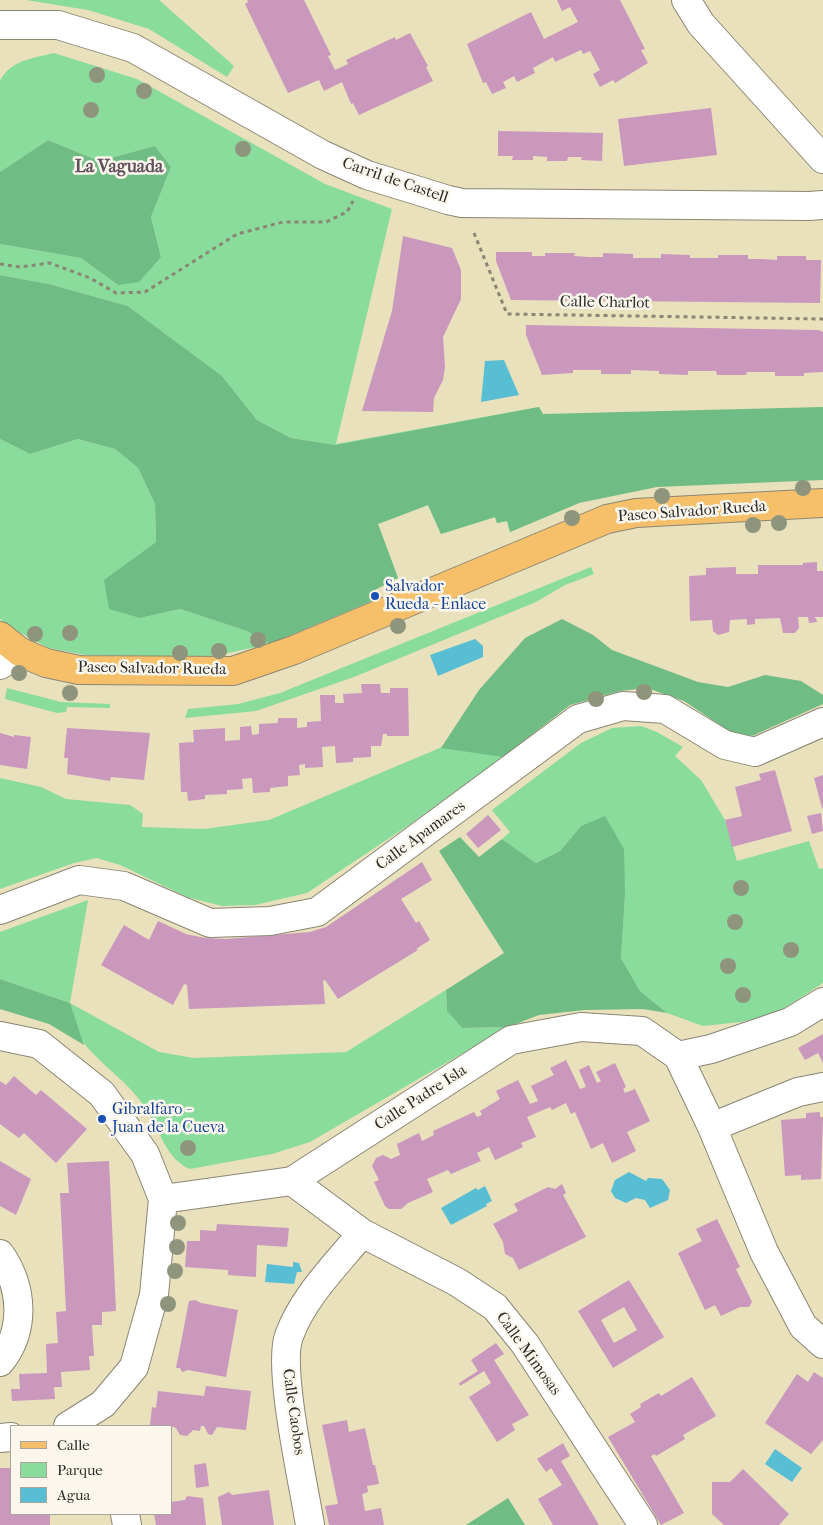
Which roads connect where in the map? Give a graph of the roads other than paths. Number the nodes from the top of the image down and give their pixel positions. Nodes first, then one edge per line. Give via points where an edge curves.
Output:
1 (686, 0) edge
2 (0, 25) edge
3 (823, 159) edge
4 (823, 205) edge
5 (823, 503) edge
6 (7, 651) edge
7 (823, 722) edge
8 (0, 910) edge
9 (823, 1002) edge
10 (0, 1036) edge
11 (678, 1056) junction
12 (823, 1087) edge
13 (712, 1127) junction
14 (292, 1181) junction
15 (163, 1198) junction
16 (362, 1233) junction
17 (0, 1254) edge
18 (823, 1344) edge
19 (0, 1362) edge
20 (105, 1415) edge
21 (71, 1425) edge
22 (310, 1525) edge
23 (643, 1525) edge

1 - 3 street via 702,24
2 - 4 street, Carril de Castell via 58,25 133,48 323,155 366,175 462,203
5 - 6 main road, Paseo Salvador Rueda via 636,513 607,519 294,650 233,671 79,670
7 - 8 street, Calle Apamares via 755,752 725,745 665,709 623,706 578,719 317,912 270,921 210,923 124,886 79,880
9 - 11 street via 790,1022 711,1049
10 - 15 street via 39,1044 102,1094 145,1154
11 - 13 street
11 - 14 street, Calle Padre Isla via 642,1032 581,1027 511,1040
12 - 13 street via 798,1092
13 - 18 street via 764,1252 802,1326
14 - 15 street, Calle Padre Isla
14 - 16 street, Calle Mimosas
15 - 20 street via 154,1295 134,1367
16 - 22 street, Calle Caobos via 303,1307 288,1337 286,1376
16 - 23 street, Calle Mimosas via 458,1282 494,1308 525,1344
17 - 19 street via 17,1294 19,1319 12,1348
20 - 21 street

